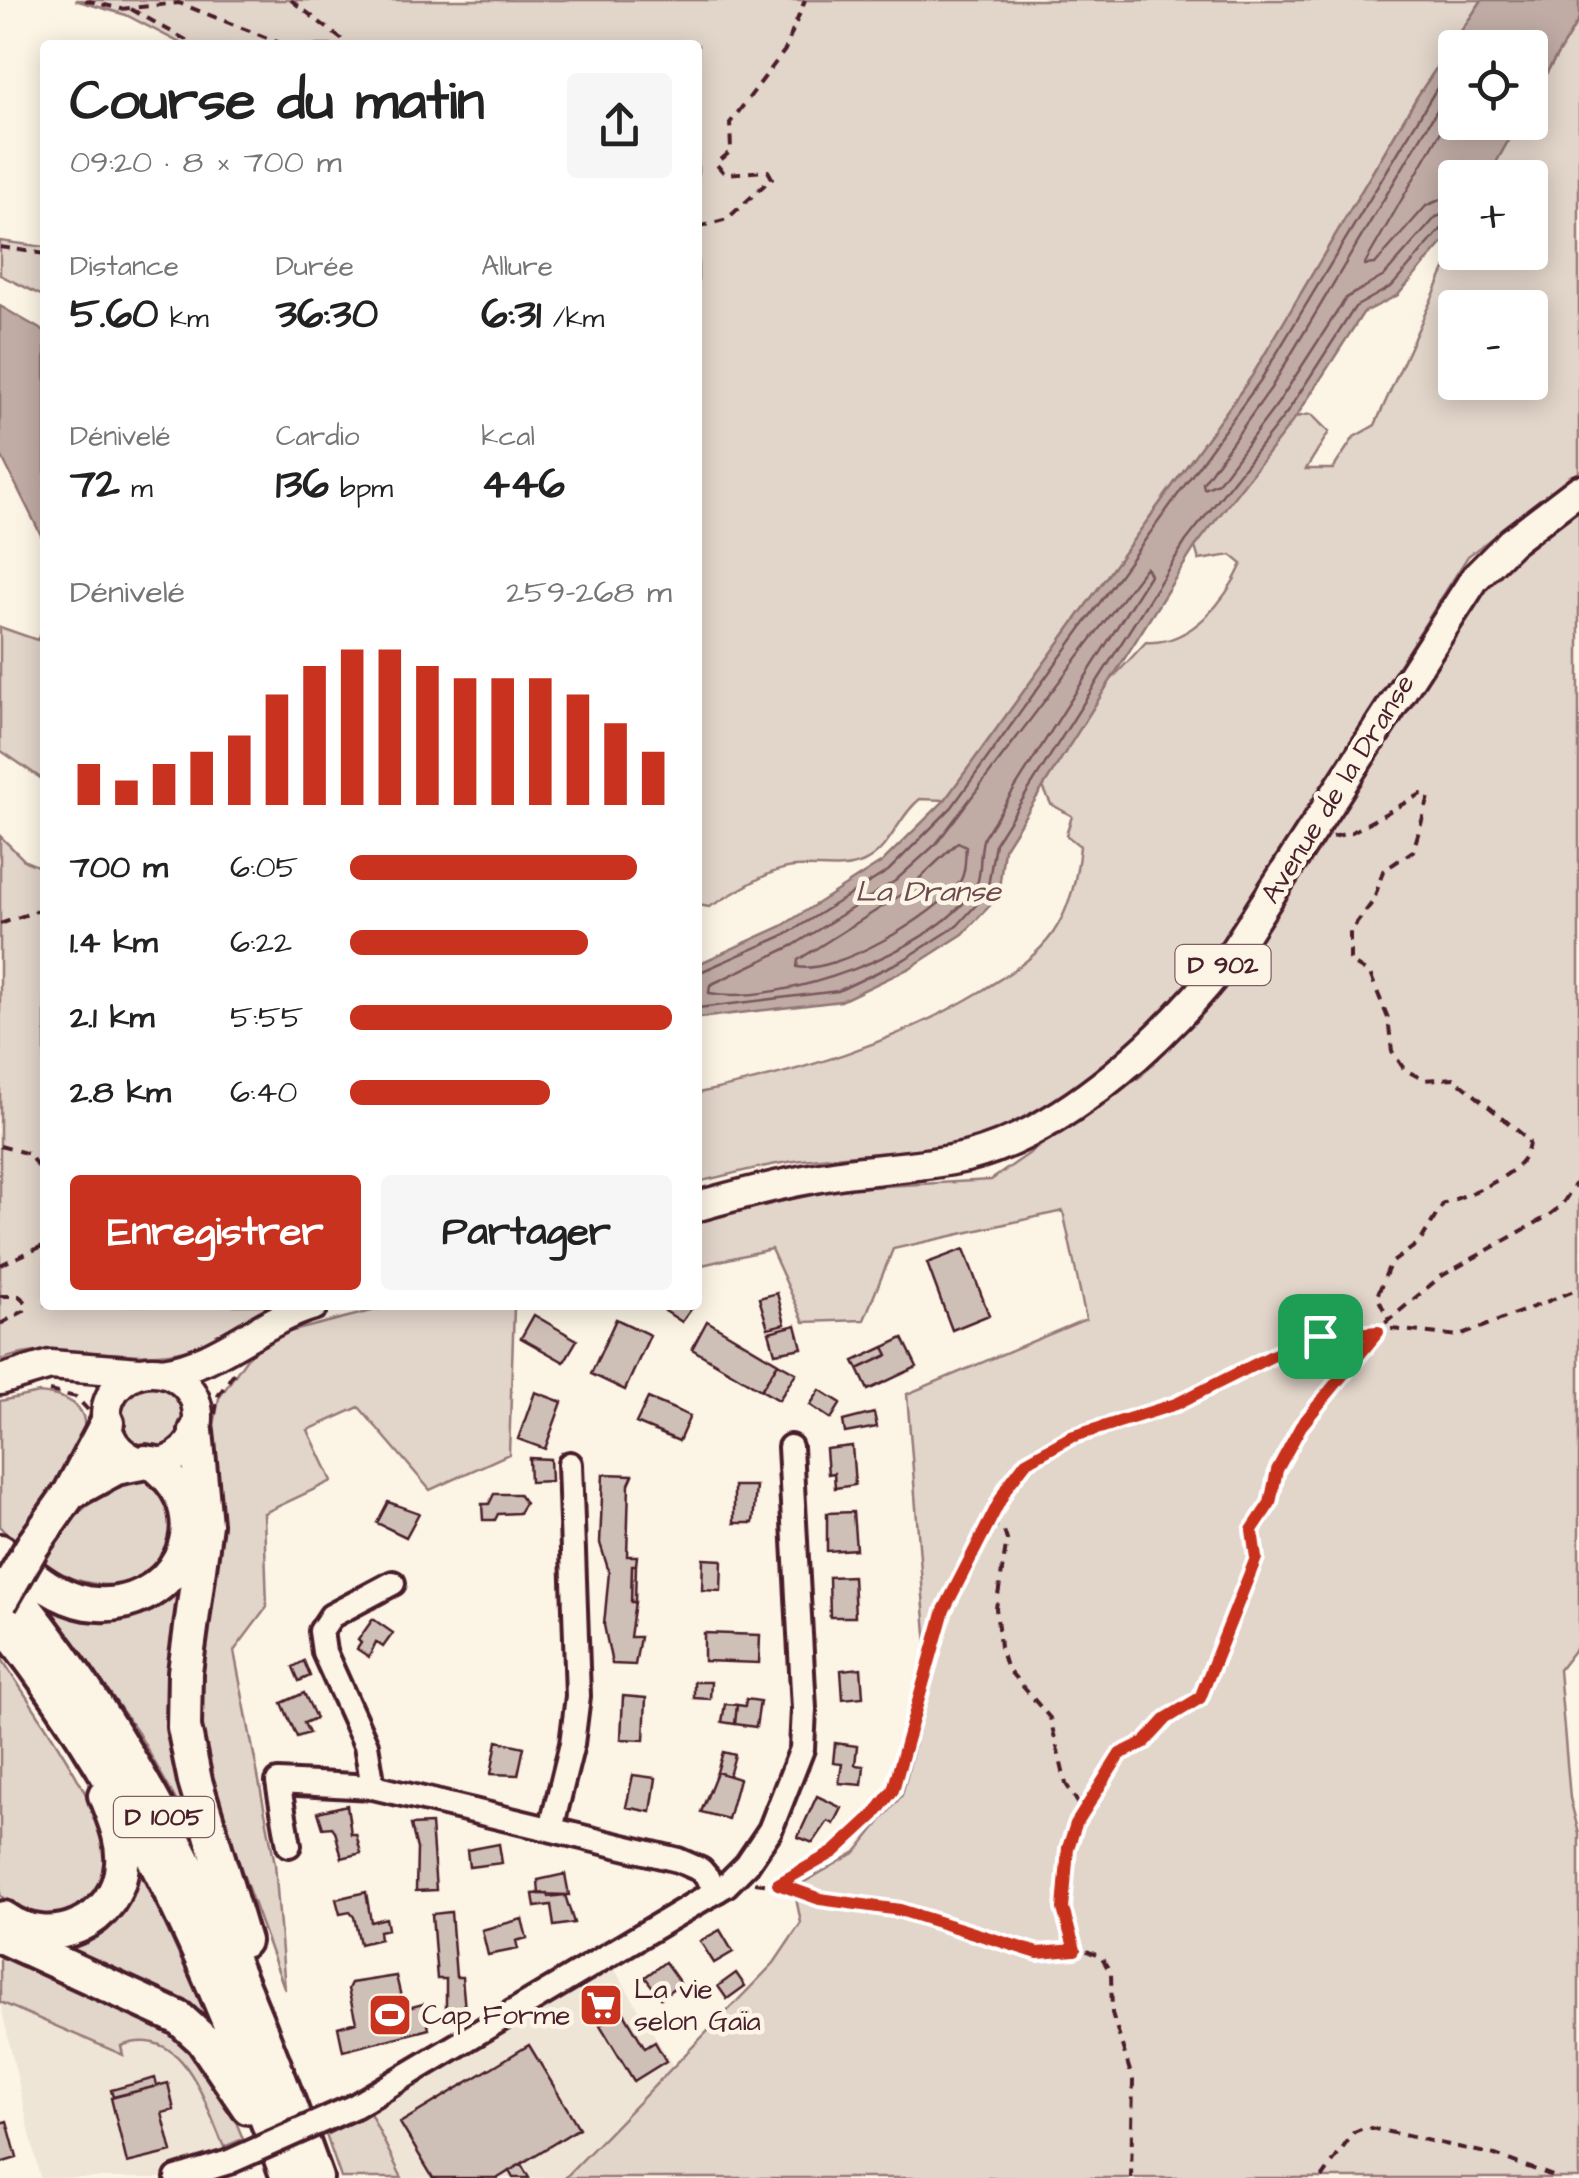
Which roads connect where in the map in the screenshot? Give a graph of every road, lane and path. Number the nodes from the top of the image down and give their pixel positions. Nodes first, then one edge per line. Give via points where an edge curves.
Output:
1 (85, 0) edge
2 (291, 0) edge
3 (804, 0) edge
4 (130, 8) junction
5 (186, 40) edge
6 (272, 40) edge
7 (343, 40) edge
8 (702, 226) edge
9 (0, 247) edge
10 (40, 253) edge
11 (1579, 490) edge
12 (1315, 827) junction
13 (40, 910) edge
14 (0, 924) edge
15 (0, 1146) edge
16 (40, 1170) edge
17 (1579, 1178) edge
18 (702, 1205) edge
19 (40, 1247) edge
20 (0, 1264) edge
21 (1579, 1290) edge
22 (0, 1296) edge
23 (299, 1310) edge
24 (1389, 1320) junction
25 (0, 1324) edge
26 (1378, 1332) junction
27 (240, 1353) junction
28 (152, 1372) junction
29 (3, 1378) edge
30 (39, 1390) dead end
31 (101, 1418) junction
32 (203, 1419) junction
33 (790, 1446) dead end
34 (149, 1463) junction
35 (570, 1464) dead end
36 (70, 1494) junction
37 (989, 1522) junction
38 (0, 1552) edge
39 (0, 1578) edge
40 (394, 1584) dead end
41 (0, 1602) edge
42 (0, 1620) edge
43 (88, 1741) junction
44 (373, 1787) junction
45 (1083, 1812) junction
46 (551, 1829) junction
47 (289, 1845) dead end
48 (778, 1884) junction
49 (722, 1887) junction
50 (0, 1916) edge
51 (0, 1936) edge
52 (1075, 1950) junction
53 (282, 2083) junction
54 (284, 2168) edge
55 (177, 2178) edge
56 (316, 2178) edge
57 (1131, 2178) edge
58 (1322, 2178) edge
59 (1558, 2178) edge

1 - 4 path
2 - 7 path
3 - 8 path via 785,50 737,108 731,151 716,164 725,174 768,171 772,178 727,219
4 - 5 path
4 - 6 path via 180,3
9 - 10 path
11 - 12 main road, Avenue de la Dranse / D 902 via 1475,578
12 - 18 main road, Avenue de la Dranse / D 902 via 1204,988 1154,1038 1050,1120 968,1156 796,1181
12 - 24 path via 1340,836 1421,794 1429,797 1412,851 1383,871 1374,900 1350,932 1350,961 1370,974 1388,1018 1392,1051 1404,1069 1424,1080 1454,1078 1529,1140 1510,1170 1444,1204 1420,1242 1390,1264 1378,1296
13 - 14 path
15 - 16 path via 29,1154
17 - 24 path via 1562,1206 1440,1278
19 - 20 path
21 - 26 path via 1459,1336
22 - 25 path via 26,1302 24,1312
23 - 27 main road via 276,1318
24 - 26 path
26 - 37 path via 1308,1338 1158,1412 1048,1446 1016,1472
26 - 45 path via 1310,1413 1277,1470 1270,1503 1252,1530 1256,1558 1200,1698 1120,1754
27 - 28 main road
27 - 32 path
27 - 32 main road via 214,1374
28 - 29 main road via 50,1364
28 - 31 main road via 117,1388
28 - 32 main road via 183,1382
29 - 31 main road via 76,1383 93,1394
30 - 31 path via 76,1398
31 - 34 main road via 120,1450
31 - 36 highway
32 - 34 main road via 176,1456
32 - 53 highway via 206,1524 184,1672 184,1728
33 - 49 street via 802,1748 770,1830
34 - 36 highway via 116,1468
34 - 38 highway via 184,1497 188,1535 172,1570 142,1594 102,1604 74,1600
35 - 46 street via 578,1696
36 - 41 highway, bridge
37 - 45 path via 1007,1540 996,1608 1006,1667 1050,1718 1066,1784
37 - 48 path via 944,1610 893,1790 842,1846
39 - 53 highway, D 1005 via 74,1674 166,1820 234,1958
40 - 44 street via 330,1616 322,1631 324,1652 366,1746
42 - 43 highway, D 1005
43 - 50 highway via 122,1847 116,1888 90,1921 64,1932 36,1932
43 - 54 highway, D 1005 via 190,1926
44 - 46 street
44 - 47 street via 278,1782
45 - 52 path via 1068,1848 1063,1909
46 - 49 street via 684,1861
48 - 49 path
48 - 52 path via 820,1899 900,1910 1038,1953
49 - 55 street, bridge via 354,2106
51 - 54 highway via 179,2018 213,2052
52 - 57 path via 1101,1958 1111,1973 1112,2013 1133,2081
53 - 56 highway, D 1005
58 - 59 path via 1354,2132 1366,2127 1495,2155

